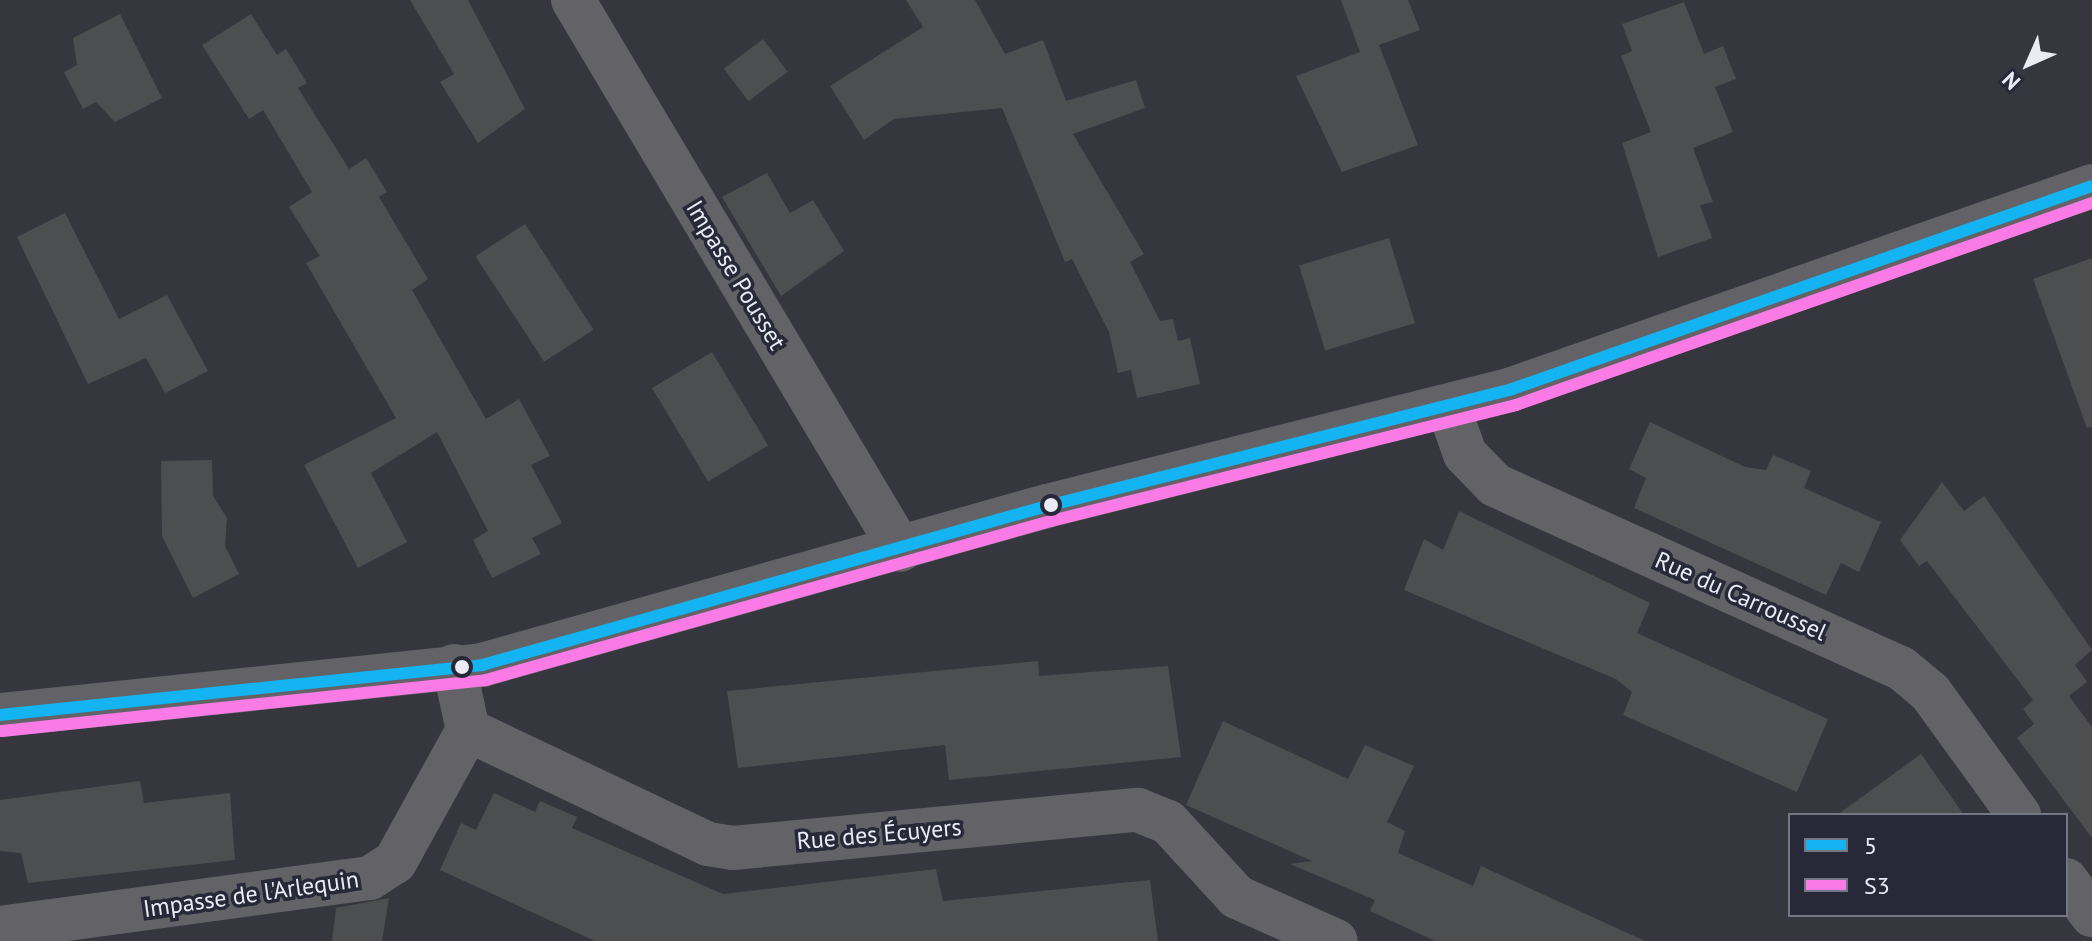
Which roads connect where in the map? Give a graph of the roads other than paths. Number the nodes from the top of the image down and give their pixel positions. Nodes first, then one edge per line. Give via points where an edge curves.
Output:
1 (573, 0) edge
2 (2092, 186) edge
3 (1448, 406) junction
4 (901, 550) junction
5 (454, 666) junction
6 (0, 715) edge
7 (468, 730) junction
8 (2018, 813) edge
9 (2068, 883) edge
10 (2092, 915) edge
11 (0, 928) edge
12 (1336, 941) edge

1 - 4 street, Impasse Pousset
2 - 3 street
3 - 4 street
3 - 8 street, Rue du Carroussel via 1465,454 1495,485 1901,668 1930,692
4 - 5 street
5 - 6 street
5 - 7 street
7 - 11 street, Impasse de l'Arlequin via 395,862 370,878
7 - 12 street, Rue des Écuyers via 708,844 733,848 1138,810 1168,822 1237,897
9 - 10 street

